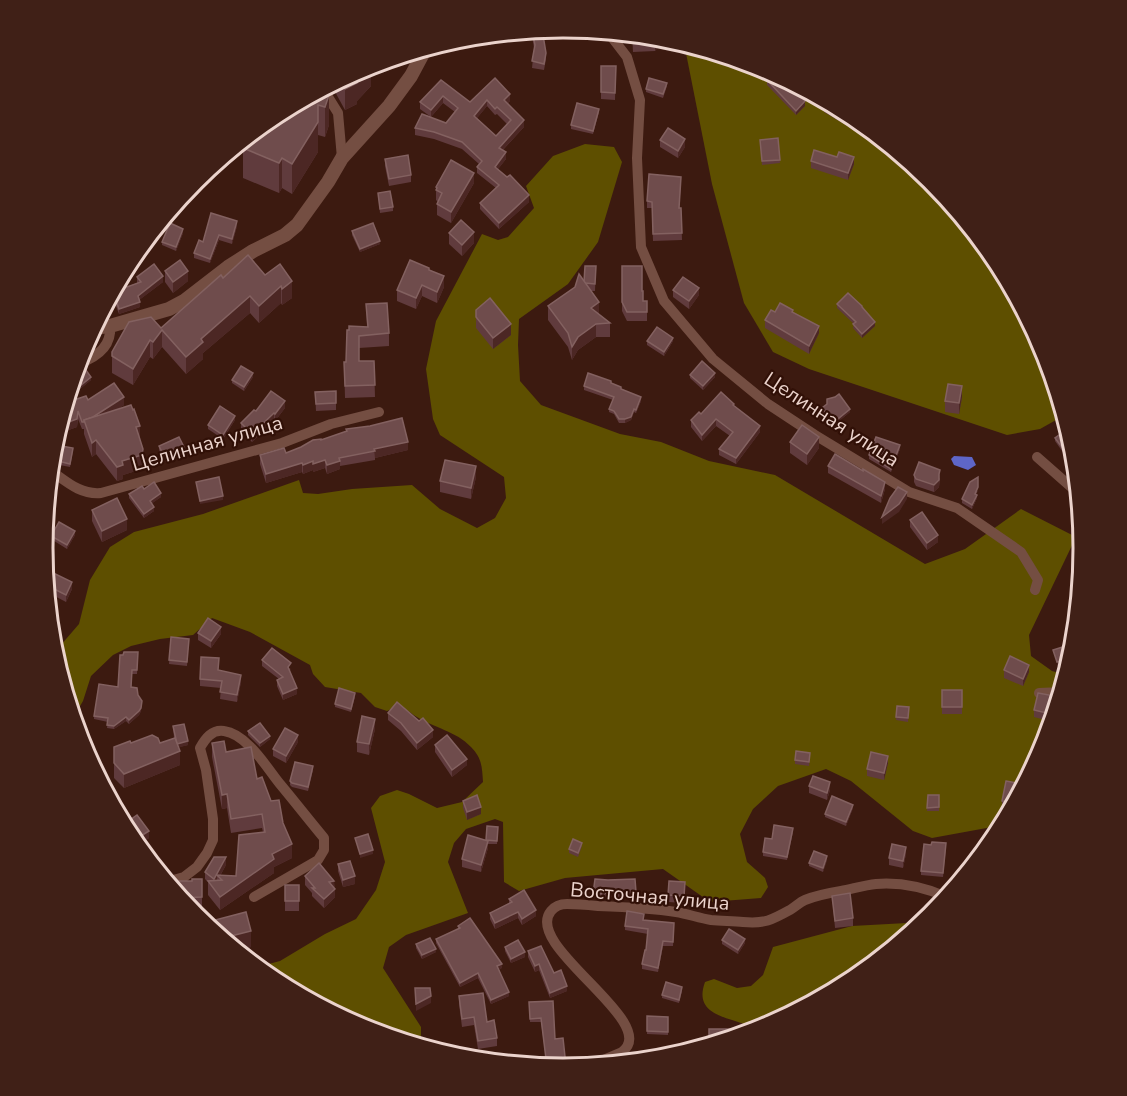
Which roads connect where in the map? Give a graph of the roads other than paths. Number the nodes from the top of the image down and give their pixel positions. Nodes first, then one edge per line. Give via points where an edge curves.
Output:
1 (614, 41) edge
2 (420, 58) edge
3 (327, 96) edge
4 (342, 158) junction
5 (110, 326) junction
6 (104, 327) edge
7 (89, 360) edge
8 (379, 412) dead end
9 (1037, 456) dead end
10 (58, 475) edge
11 (1070, 486) edge
12 (1035, 590) dead end
13 (1053, 692) edge
14 (1039, 693) edge
15 (175, 879) edge
16 (939, 893) edge
17 (255, 897) dead end
18 (611, 1056) edge

1 - 12 street, Целинная улица via 627,57 640,100 637,158 641,247 664,301 713,359 768,404 909,492 957,508 1021,552 1038,580
2 - 4 street via 389,106
3 - 4 street via 338,113
4 - 5 street via 303,217 285,235 253,251 169,309
5 - 6 street
5 - 7 street via 108,342
8 - 10 street, Целинная улица via 100,493 82,491
9 - 11 street
13 - 14 street
15 - 17 street via 196,867 213,840 200,748 213,732 222,730 235,734 255,752 324,838 324,850 318,860
16 - 18 street, Восточная улица via 907,885 878,884 825,893 760,923 615,906 555,906 547,918 549,933 624,1022 627,1048

